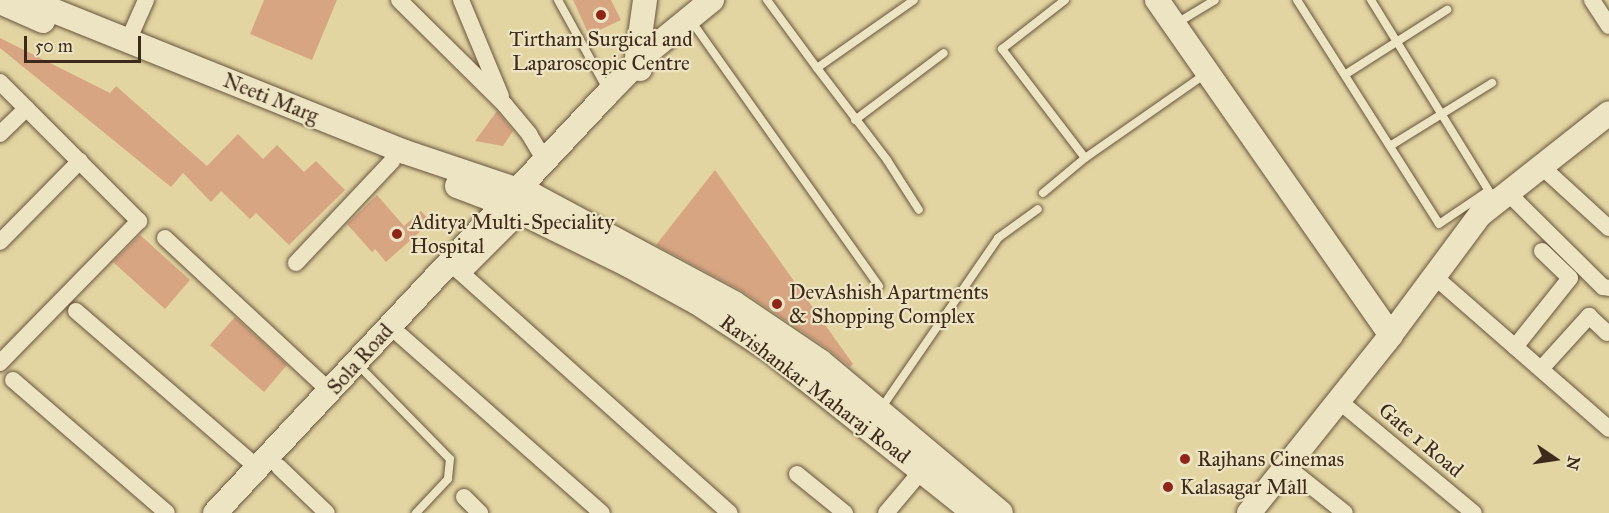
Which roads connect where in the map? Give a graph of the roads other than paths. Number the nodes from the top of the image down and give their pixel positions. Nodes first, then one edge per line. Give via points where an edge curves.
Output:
1 (27, 0) edge
2 (146, 0) edge
3 (399, 0) edge
4 (460, 0) edge
5 (558, 0) edge
6 (645, 0) edge
7 (656, 0) edge
8 (712, 0) edge
9 (732, 0) edge
10 (767, 0) edge
11 (914, 0) edge
12 (1065, 0) edge
13 (1156, 0) edge
14 (1215, 0) edge
15 (1308, 0) edge
16 (1371, 0) edge
17 (1592, 0) edge
18 (0, 2) edge
19 (1298, 3) edge
20 (1447, 10) dead end
21 (1174, 25) junction
22 (1609, 26) edge
23 (697, 29) junction
24 (128, 41) junction
25 (1397, 42) junction
26 (944, 53) dead end
27 (646, 63) junction
28 (817, 68) junction
29 (1208, 72) junction
30 (1346, 74) junction
31 (0, 82) edge
32 (1492, 82) dead end
33 (609, 92) junction
34 (505, 105) junction
35 (27, 108) junction
36 (1609, 113) edge
37 (1441, 114) junction
38 (855, 120) junction
39 (0, 134) edge
40 (1390, 146) junction
41 (1085, 158) junction
42 (80, 161) junction
43 (392, 161) junction
44 (545, 161) junction
45 (1541, 166) junction
46 (1043, 193) dead end
47 (1497, 194) junction
48 (518, 200) junction
49 (1038, 209) dead end
50 (919, 210) dead end
51 (1609, 228) edge
52 (165, 238) dead end
53 (0, 242) edge
54 (1542, 250) dead end
55 (296, 263) dead end
56 (459, 271) junction
57 (1435, 277) junction
58 (879, 286) dead end
59 (1609, 288) edge
60 (76, 311) dead end
61 (1608, 333) edge
62 (400, 335) junction
63 (1391, 335) junction
64 (1515, 347) junction
65 (0, 363) edge
66 (1541, 369) junction
67 (366, 374) junction
68 (13, 380) dead end
69 (331, 392) junction
70 (1339, 401) junction
71 (879, 411) junction
72 (1606, 421) edge
73 (1286, 466) junction
74 (268, 467) junction
75 (922, 469) junction
76 (797, 474) dead end
77 (464, 497) dead end
78 (968, 511) edge
79 (167, 513) edge
80 (215, 513) edge
81 (235, 513) edge
82 (327, 513) edge
83 (416, 513) edge
84 (480, 513) edge
85 (602, 513) edge
86 (730, 513) edge
87 (845, 513) edge
88 (886, 513) edge
89 (1001, 513) edge
90 (1250, 513) edge
91 (1345, 513) edge
92 (1474, 513) edge

1 - 24 main road, Neeti Marg
2 - 24 street
3 - 34 street
4 - 34 street
5 - 33 lane
6 - 27 main road
7 - 27 main road
8 - 27 main road, Sola Road
9 - 23 main road, Sola Road
10 - 28 lane
11 - 28 lane
12 - 41 lane via 1002,49
13 - 21 main road
14 - 21 lane
15 - 19 lane
16 - 25 lane
17 - 22 street
18 - 43 main road
19 - 30 lane
20 - 25 lane
21 - 29 main road
23 - 27 main road, Sola Road
23 - 58 lane
24 - 48 main road, Neeti Marg
25 - 30 lane
25 - 37 lane
26 - 38 lane
27 - 33 main road, Sola Road
27 - 48 main road, Sola Road
28 - 38 lane
29 - 41 lane
29 - 63 main road
30 - 40 lane
31 - 35 street
32 - 37 lane
33 - 44 main road, Sola Road
34 - 44 street
35 - 39 street
35 - 42 street
36 - 45 main road
37 - 40 lane
37 - 47 lane
38 - 50 lane
40 - 47 lane via 1439,224
41 - 46 lane
42 - 53 street
42 - 65 street via 139,221
43 - 48 main road
43 - 55 street
44 - 48 main road, Sola Road
45 - 47 main road
45 - 51 street
47 - 57 main road
47 - 59 street via 1603,287
48 - 56 main road, Sola Road
48 - 69 main road, Sola Road
48 - 71 main road, Ravishankar Maharaj Road via 734,303 820,361
48 - 75 main road, Ravishankar Maharaj Road via 696,302 771,351
49 - 71 lane via 998,238
52 - 69 street
54 - 64 street via 1570,278
56 - 62 main road, Sola Road
56 - 86 street
57 - 63 main road
57 - 64 street
60 - 74 street
61 - 66 street via 1589,316
62 - 67 main road, Sola Road
62 - 85 street
63 - 70 main road
64 - 66 street
66 - 72 street
67 - 74 main road, Sola Road
67 - 83 lane via 450,459 448,479
68 - 79 street
69 - 74 main road, Sola Road
70 - 73 main road
70 - 92 street, Gate 1 Road
71 - 89 main road, Ravishankar Maharaj Road
73 - 90 main road
73 - 91 street
74 - 80 main road, Sola Road
74 - 81 main road, Sola Road
74 - 82 street
75 - 78 main road, Ravishankar Maharaj Road
75 - 88 street
76 - 87 street
77 - 84 street

